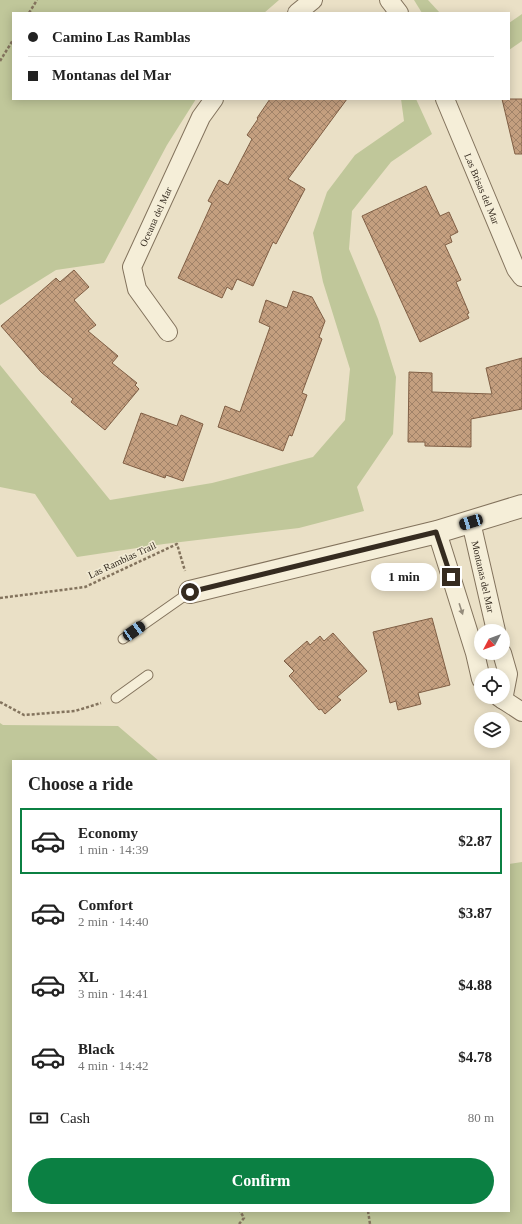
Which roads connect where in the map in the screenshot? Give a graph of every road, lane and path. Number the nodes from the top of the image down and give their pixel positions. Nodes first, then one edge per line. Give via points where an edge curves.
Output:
1 (37, 0) edge
2 (313, 0) edge
3 (389, 0) edge
4 (30, 12) edge
5 (298, 12) edge
6 (398, 12) edge
7 (12, 42) edge
8 (0, 62) edge
9 (213, 100) edge
10 (446, 100) edge
11 (522, 277) edge
12 (168, 332) dead end
13 (522, 506) edge
14 (471, 522) junction
15 (436, 532) junction
16 (190, 592) junction
17 (0, 598) edge
18 (494, 624) edge
19 (123, 638) dead end
20 (474, 641) edge
21 (148, 675) dead end
22 (116, 698) joint
23 (0, 702) edge
24 (509, 704) edge
25 (522, 712) edge
26 (241, 1212) edge
27 (368, 1212) edge
28 (239, 1224) edge
29 (370, 1224) edge

1 - 4 path
2 - 5 street
3 - 6 street
7 - 8 path
9 - 12 street, Oceana del Mar via 201,117 132,267 137,289
10 - 11 street, Las Brisas del Mar via 516,269
13 - 14 street
14 - 15 street
14 - 18 street, Montanas del Mar
15 - 16 street
15 -> 20 street
16 - 17 path, Las Ramblas Trail via 177,544 85,587
16 - 19 lane
21 - 22 lane
22 - 23 path via 75,711 24,715
24 - 25 street
26 - 28 path via 244,1218
27 - 29 path

